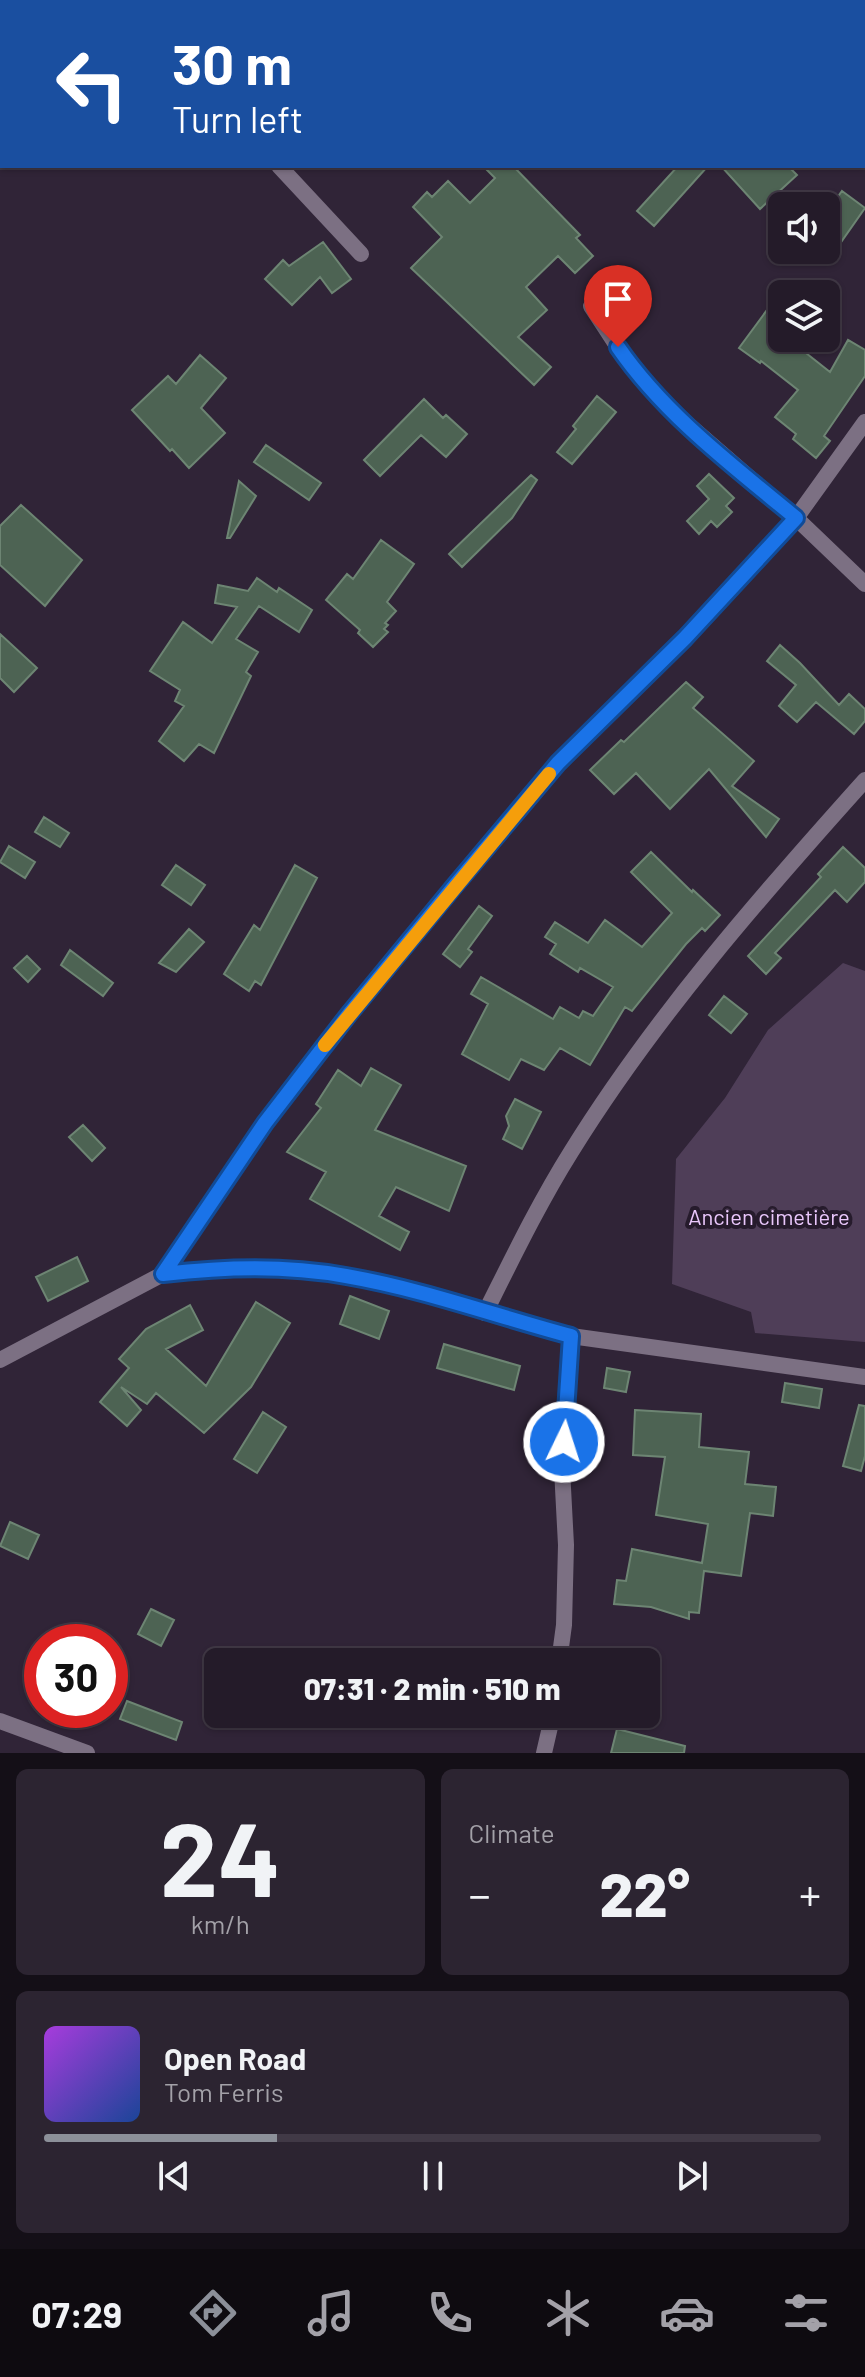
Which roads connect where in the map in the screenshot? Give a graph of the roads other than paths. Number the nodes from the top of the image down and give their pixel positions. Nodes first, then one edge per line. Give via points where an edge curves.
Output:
1 (281, 168) edge
2 (361, 254) dead end
3 (591, 306) dead end
4 (865, 422) edge
5 (796, 518) junction
6 (865, 584) edge
7 (865, 780) edge
8 (163, 1274) junction
9 (485, 1313) junction
10 (571, 1336) junction
11 (0, 1360) edge
12 (865, 1377) edge
13 (561, 1648) edge
14 (0, 1721) edge
15 (550, 1728) edge
16 (87, 1753) edge
17 (544, 1753) edge

1 - 2 street
3 - 5 street via 631,367 675,413
4 - 5 street
5 - 6 street
5 - 8 street via 558,763 456,884 265,1123
7 - 9 street via 718,950 608,1096 570,1152
8 - 9 street via 232,1267 306,1271 410,1290
8 - 11 street
9 - 10 street
10 - 12 street
10 - 13 street via 562,1469 566,1545
14 - 16 street
15 - 17 street

